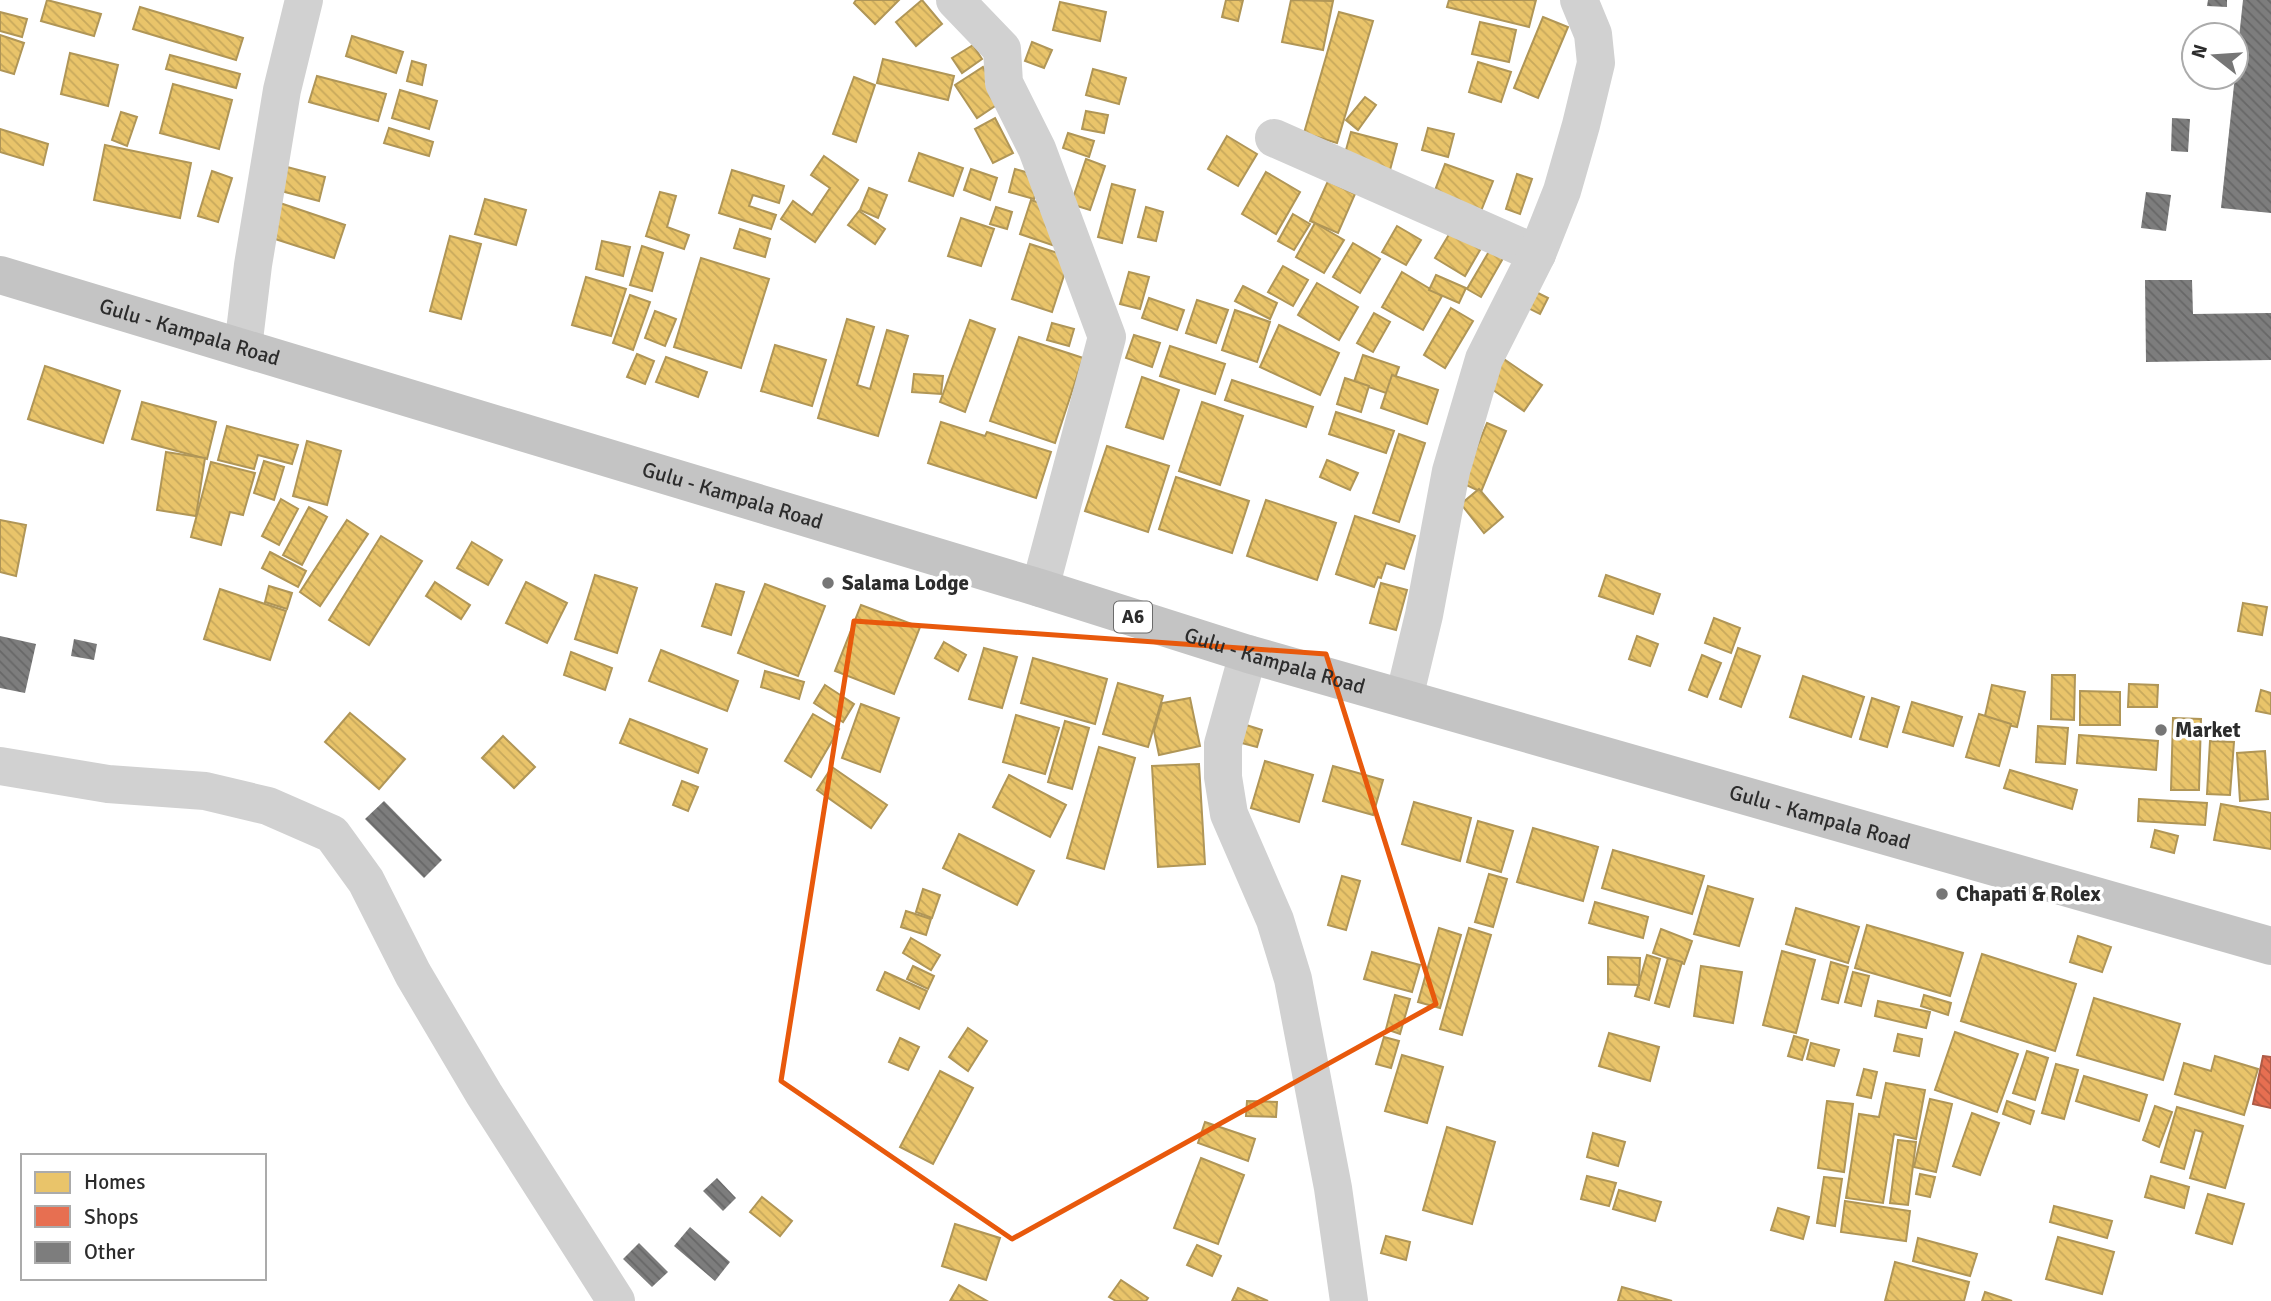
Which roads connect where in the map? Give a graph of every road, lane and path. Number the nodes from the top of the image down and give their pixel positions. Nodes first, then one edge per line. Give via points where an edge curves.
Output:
1 (304, 0) edge
2 (955, 0) edge
3 (1579, 0) edge
4 (1274, 138) dead end
5 (1537, 254) junction
6 (0, 275) edge
7 (243, 348) junction
8 (1041, 588) junction
9 (1248, 654) junction
10 (1404, 698) junction
11 (0, 765) edge
12 (2271, 946) edge
13 (616, 1301) edge
14 (1349, 1301) edge

1 - 7 street via 282,90
2 - 8 street via 1002,49 1004,83 1037,149 1107,337
3 - 5 street via 1593,34 1595,63 1562,191
4 - 5 street
5 - 10 street via 1484,359 1451,471
6 - 7 main road, Gulu - Kampala Road / A6
7 - 8 main road, Gulu - Kampala Road / A6
8 - 9 main road, Gulu - Kampala Road / A6
9 - 10 main road, Gulu - Kampala Road / A6
9 - 14 street via 1223,744 1223,778 1229,814 1275,919 1293,979 1334,1188
10 - 12 main road, Gulu - Kampala Road / A6
11 - 13 street via 108,784 205,791 268,806 332,834 366,881 413,974 484,1094

